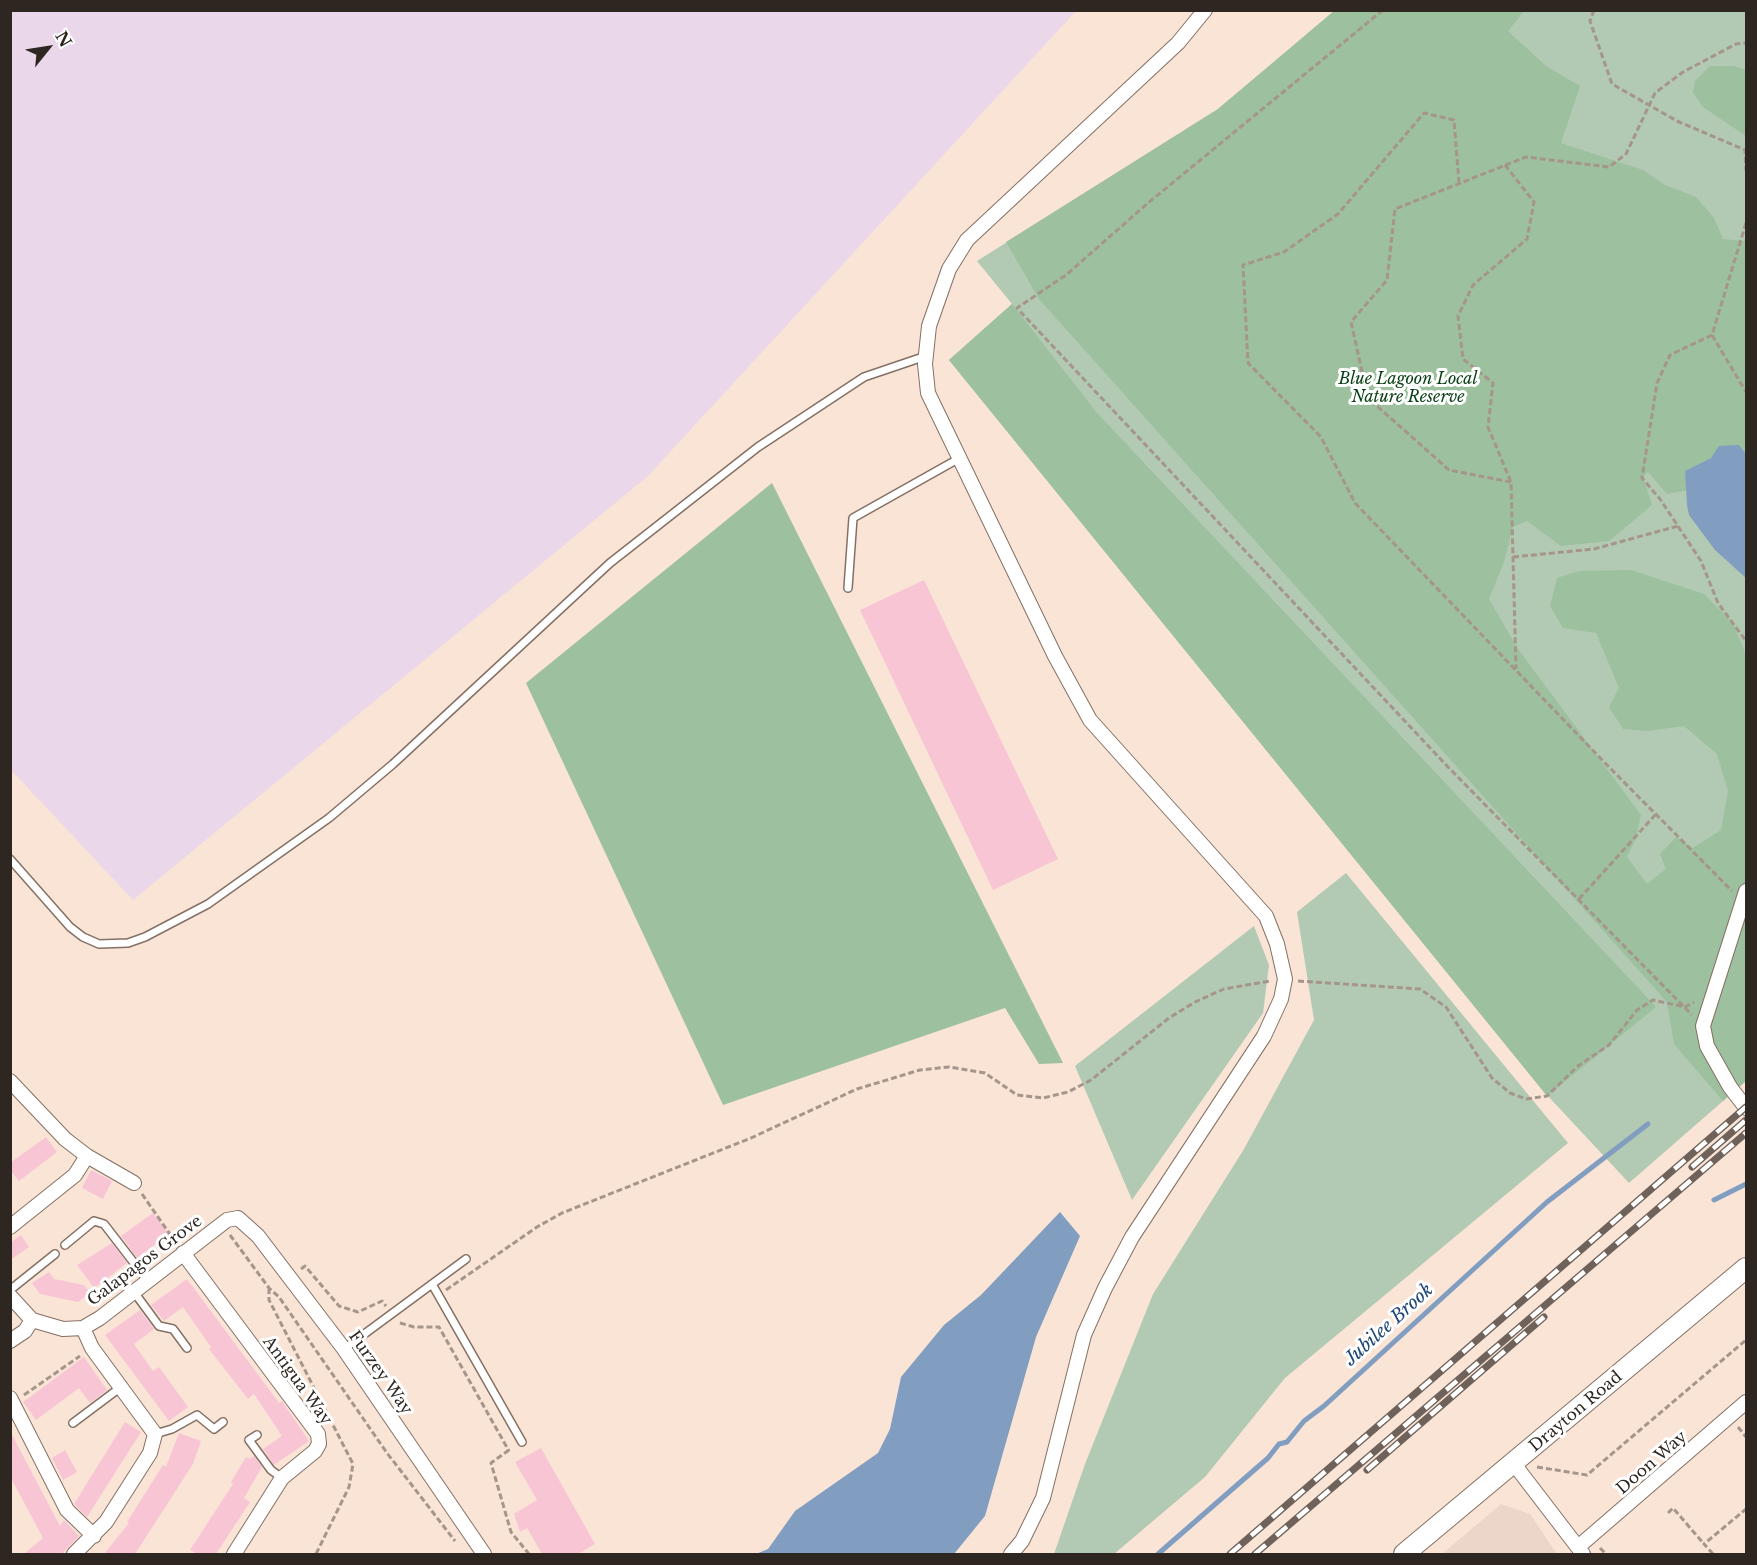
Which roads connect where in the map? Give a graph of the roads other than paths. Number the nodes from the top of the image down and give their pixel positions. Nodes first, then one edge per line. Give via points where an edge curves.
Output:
1 (1204, 10) edge
2 (926, 356) junction
3 (958, 459) junction
4 (848, 588) dead end
5 (10, 860) edge
6 (1744, 895) edge
7 (10, 1081) edge
8 (1746, 1108) edge
9 (87, 1156) junction
10 (134, 1183) road end
11 (238, 1218) joint
12 (10, 1227) edge
13 (65, 1245) dead end
14 (183, 1253) junction
15 (55, 1254) dead end
16 (465, 1259) dead end
17 (1746, 1268) edge
18 (148, 1281) junction
19 (432, 1284) junction
20 (10, 1290) edge
21 (134, 1292) junction
22 (10, 1296) edge
23 (32, 1320) junction
24 (83, 1328) junction
25 (10, 1341) edge
26 (188, 1348) dead end
27 (344, 1349) junction
28 (121, 1387) junction
29 (12, 1400) edge
30 (1746, 1402) edge
31 (223, 1422) dead end
32 (73, 1423) dead end
33 (155, 1434) junction
34 (257, 1435) dead end
35 (522, 1442) road end
36 (1514, 1464) junction
37 (282, 1478) junction
38 (94, 1536) junction
39 (1580, 1551) edge
40 (74, 1554) edge
41 (234, 1554) edge
42 (484, 1554) edge
43 (1011, 1554) edge
44 (1404, 1554) edge

1 - 2 street via 1178,43 967,240 949,268 929,326
2 - 3 street via 928,393
2 - 5 lane via 864,377 723,473 610,563 393,764 329,818 208,904 145,937 128,943 99,944 70,927
3 - 4 lane via 854,518
3 - 43 street via 1090,720 1266,916 1285,980 1264,1036 1132,1237 1105,1288 1084,1335 1043,1498 1022,1541
6 - 8 street via 1703,1026 1707,1046
7 - 9 street via 65,1139
9 - 10 street
9 - 12 street via 75,1175
11 - 14 street, Galapagos Grove via 222,1224
11 - 27 street, Furzey Way via 258,1236
13 - 18 lane via 94,1221 104,1224
14 - 18 street, Galapagos Grove
14 - 37 street, Antigua Way via 318,1434 315,1451
15 - 20 lane
16 - 19 lane
17 - 36 street, Drayton Road
18 - 21 street, Galapagos Grove
19 - 27 lane
19 - 35 lane
21 - 24 street, Galapagos Grove
21 - 26 lane via 159,1326 173,1329
22 - 23 street
23 - 24 street, Galapagos Grove via 48,1326
23 - 25 street via 25,1331
24 - 28 street via 92,1348
27 - 42 street, Furzey Way
28 - 32 lane
28 - 33 street
29 - 38 street via 67,1510
30 - 39 street, Doon Way
31 - 33 lane via 214,1429 197,1415
33 - 38 street via 150,1453
34 - 37 lane via 249,1440 271,1470
36 - 39 street
36 - 44 street, Drayton Road
37 - 41 street, Antigua Way
38 - 40 street

